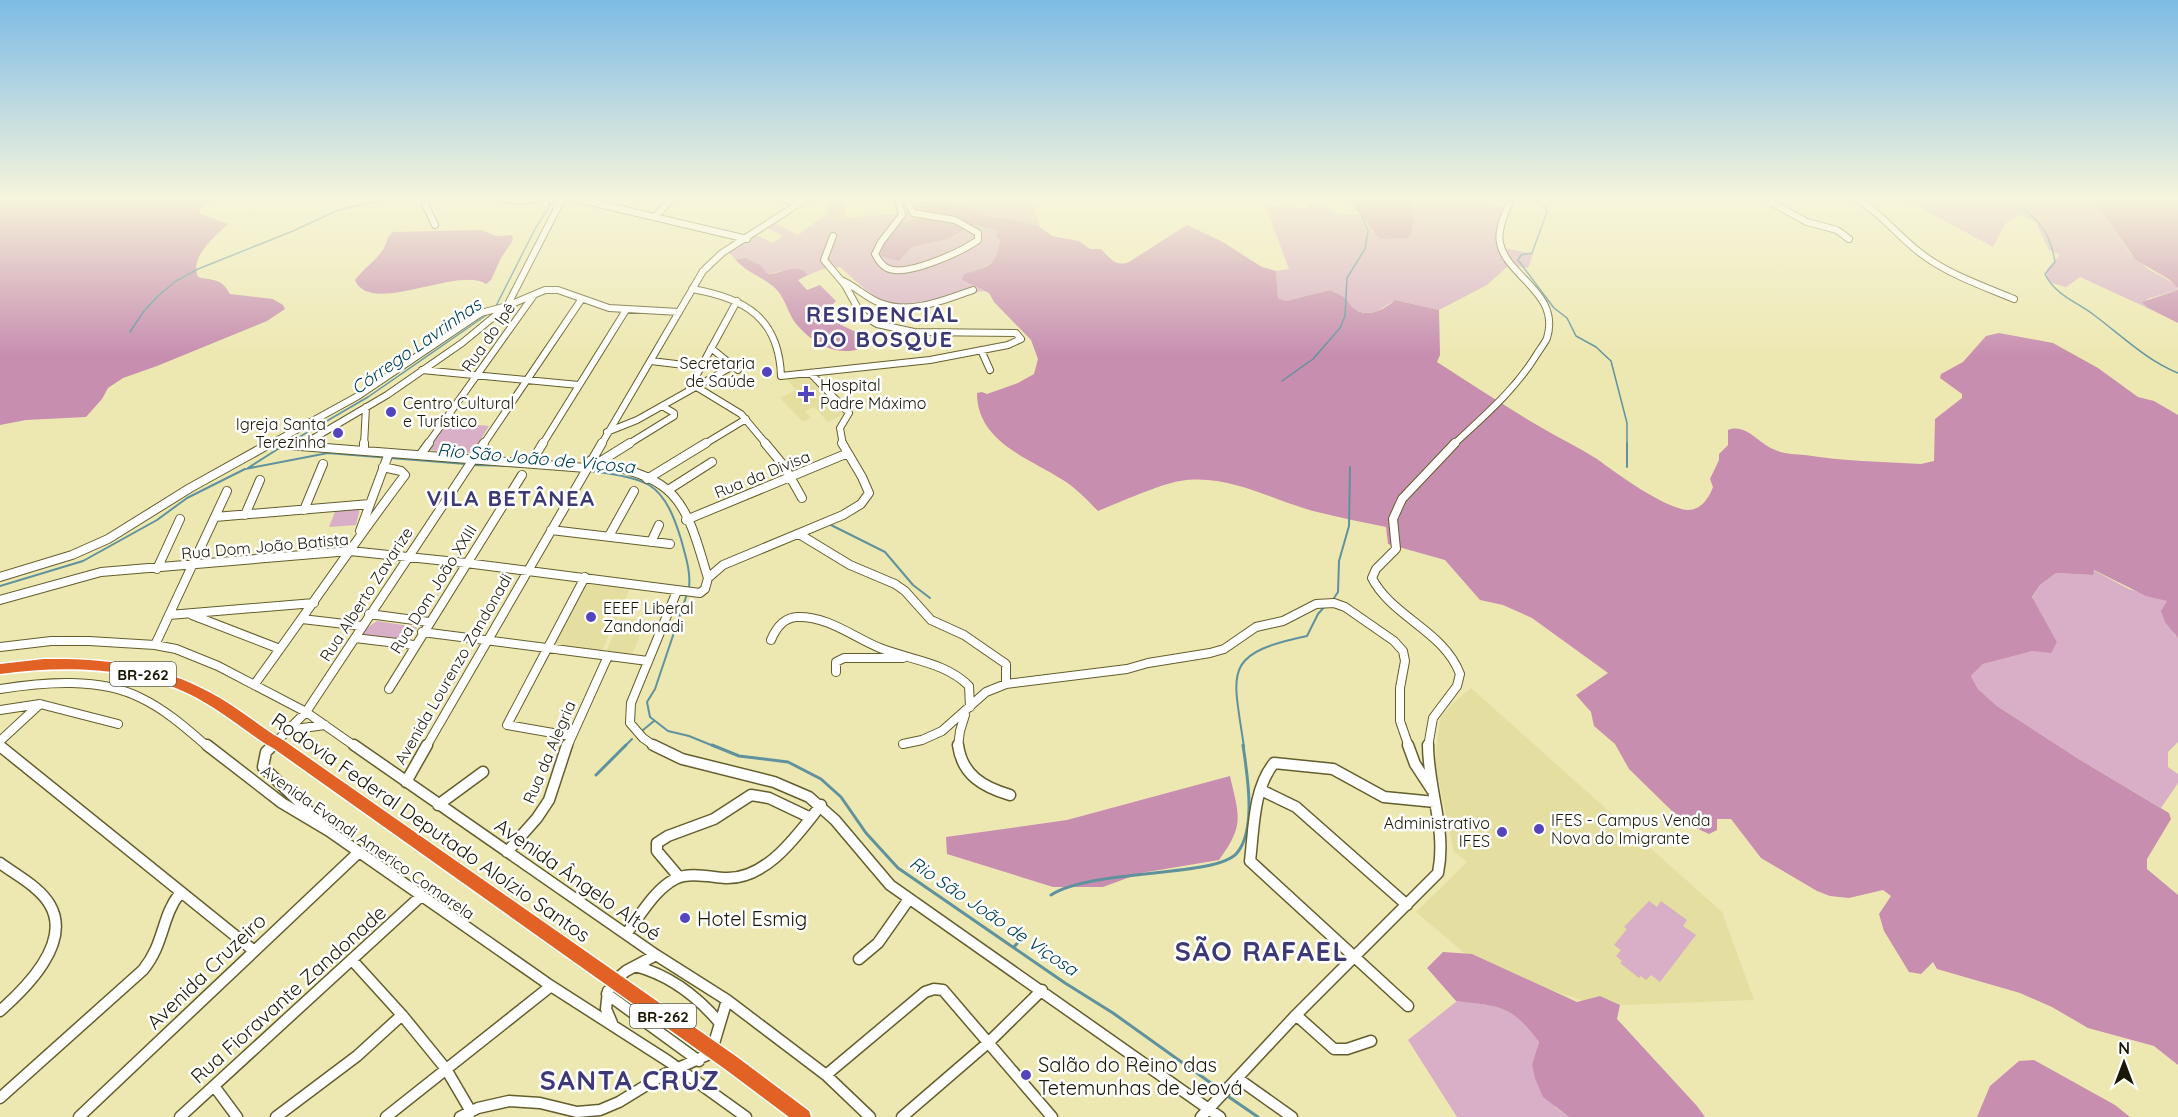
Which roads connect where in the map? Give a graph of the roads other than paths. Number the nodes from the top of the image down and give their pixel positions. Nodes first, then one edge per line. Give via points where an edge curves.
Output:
1 (537, 251) edge
2 (726, 251) edge
3 (827, 251) edge
4 (877, 251) edge
5 (953, 251) edge
6 (1503, 251) edge
7 (1918, 251) edge
8 (842, 280) junction
9 (692, 290) junction
10 (973, 290) dead end
11 (535, 294) junction
12 (2014, 299) dead end
13 (581, 300) junction
14 (737, 301) junction
15 (507, 306) junction
16 (626, 310) junction
17 (679, 312) junction
18 (711, 348) junction
19 (981, 350) junction
20 (651, 361) junction
21 (701, 367) junction
22 (422, 370) junction
23 (990, 370) dead end
24 (810, 373) junction
25 (477, 376) junction
26 (526, 381) junction
27 (579, 385) junction
28 (692, 388) junction
29 (662, 406) junction
30 (366, 407) junction
31 (746, 418) junction
32 (607, 432) junction
33 (276, 444) junction
34 (296, 446) junction
35 (364, 451) junction
36 (848, 453) junction
37 (421, 454) junction
38 (386, 459) junction
39 (473, 460) junction
40 (595, 461) junction
41 (712, 462) dead end
42 (531, 463) junction
43 (323, 464) dead end
44 (584, 473) junction
45 (522, 476) dead end
46 (790, 477) junction
47 (647, 479) junction
48 (260, 480) dead end
49 (668, 490) junction
50 (227, 491) dead end
51 (634, 491) dead end
52 (802, 498) dead end
53 (370, 504) junction
54 (304, 510) junction
55 (245, 515) junction
56 (215, 517) junction
57 (180, 519) dead end
58 (686, 520) junction
59 (659, 525) dead end
60 (551, 530) junction
61 (799, 534) junction
62 (609, 536) junction
63 (357, 538) junction
64 (651, 542) junction
65 (670, 544) dead end
66 (350, 551) junction
67 (408, 556) junction
68 (466, 563) junction
69 (192, 565) junction
70 (157, 569) junction
71 (527, 571) junction
72 (0, 577) edge
73 (585, 577) junction
74 (708, 578) junction
75 (681, 592) junction
76 (0, 600) edge
77 (314, 603) junction
78 (228, 611) junction
79 (190, 614) junction
80 (369, 614) junction
81 (169, 615) junction
82 (302, 619) junction
83 (429, 622) junction
84 (218, 625) junction
85 (362, 626) junction
86 (422, 632) junction
87 (355, 638) junction
88 (486, 640) junction
89 (771, 640) dead end
90 (154, 645) junction
91 (414, 645) junction
92 (0, 646) edge
93 (548, 648) junction
94 (280, 649) junction
95 (608, 656) junction
96 (914, 659) junction
97 (648, 661) junction
98 (0, 669) edge
99 (836, 672) dead end
100 (1006, 684) junction
101 (254, 685) junction
102 (0, 689) edge
103 (389, 689) dead end
104 (40, 704) junction
105 (291, 704) junction
106 (969, 709) junction
107 (0, 710) edge
108 (306, 712) junction
109 (118, 724) dead end
110 (325, 725) junction
111 (290, 727) junction
112 (570, 736) junction
113 (0, 741) edge
114 (903, 744) dead end
115 (271, 745) junction
116 (0, 746) edge
117 (483, 772) dead end
118 (406, 782) junction
119 (1261, 790) junction
120 (1433, 791) junction
121 (1010, 795) dead end
122 (1435, 802) junction
123 (438, 805) junction
124 (821, 805) junction
125 (811, 818) junction
126 (329, 831) junction
127 (507, 852) junction
128 (358, 853) junction
129 (0, 863) edge
130 (679, 877) junction
131 (180, 893) junction
132 (420, 897) junction
133 (909, 899) junction
134 (1407, 906) junction
135 (626, 934) junction
136 (253, 950) junction
137 (656, 956) junction
138 (1355, 957) junction
139 (859, 959) dead end
140 (352, 960) junction
141 (635, 966) junction
142 (551, 987) junction
143 (611, 987) junction
144 (1042, 990) junction
145 (727, 1000) junction
146 (1408, 1006) dead end
147 (0, 1011) edge
148 (402, 1015) junction
149 (1296, 1015) junction
150 (719, 1022) junction
151 (612, 1024) junction
152 (1371, 1041) dead end
153 (988, 1042) junction
154 (706, 1056) junction
155 (446, 1069) junction
156 (679, 1069) junction
157 (826, 1075) junction
158 (1236, 1078) junction
159 (214, 1086) junction
160 (0, 1098) edge
161 (1205, 1113) edge
162 (466, 1115) edge
163 (79, 1117) edge
164 (180, 1117) edge
165 (237, 1117) edge
166 (276, 1117) edge
167 (386, 1117) edge
168 (746, 1117) edge
169 (803, 1117) edge
170 (870, 1117) edge
171 (902, 1117) edge
172 (1052, 1117) edge
173 (1220, 1117) edge
174 (1292, 1117) edge

1 - 15 street
2 - 9 street, Avenida Lourenzo Zandonadi via 713,259
3 - 8 street via 824,260
4 - 5 street via 879,261 897,271 916,268
6 - 120 street via 1541,296 1548,319 1547,338 1504,398 1438,459 1402,499 1393,519 1396,549 1372,578 1377,590 1428,632 1459,669 1461,682 1430,726 1427,756
7 - 12 street via 1961,277
8 - 10 street via 875,300 897,307
8 - 19 street via 862,315 874,323 935,332 1007,332 1021,336 1017,342
9 - 14 street via 717,293
9 - 17 street, Avenida Lourenzo Zandonadi
11 - 13 street via 558,290
11 - 15 street
11 - 25 street, Rua do Ipê
13 - 16 street
13 - 26 street, Rua Alberto Zavarize
14 - 18 street
14 - 24 street via 774,335 782,354 781,376
15 - 22 street
15 - 33 street via 481,313 358,396
16 - 17 street
16 - 27 street
17 - 20 street, Avenida Lourenzo Zandonadi
18 - 21 street
18 - 28 street via 735,368
19 - 23 street
19 - 24 street via 930,360
20 - 21 street
20 - 32 street, Avenida Lourenzo Zandonadi
21 - 28 street
22 - 25 street
22 - 30 street
24 - 36 street via 849,413 840,430
25 - 26 street
25 - 37 street, Rua do Ipê
26 - 27 street
26 - 39 street, Rua Alberto Zavarize
27 - 42 street
28 - 29 street
28 - 31 street via 730,405
29 - 32 street
29 - 40 street via 674,416
30 - 34 street
30 - 35 street
31 - 46 street
31 - 47 street
32 - 40 street, Avenida Lourenzo Zandonadi
33 - 34 street
33 - 72 street via 190,488 108,539 72,555
34 - 35 street
35 - 38 street
36 - 46 street, Rua da Divisa
36 - 61 street via 868,488 867,499 856,509
37 - 38 street
37 - 39 street
38 - 53 street
38 - 63 street via 405,475
39 - 42 street
39 - 67 street, Rua Alberto Zavarize
40 - 44 street, Avenida Lourenzo Zandonadi
40 - 47 street
41 - 49 street
42 - 44 street
43 - 54 street
44 - 60 street, Avenida Lourenzo Zandonadi
45 - 68 street, Rua Dom João XXIII
46 - 52 street
46 - 58 street, Rua da Divisa
47 - 49 street
48 - 55 street
49 - 58 street
50 - 56 street
51 - 62 street
53 - 54 street
53 - 63 street
54 - 55 street
55 - 56 street
56 - 69 street
57 - 70 street
58 - 74 street
59 - 64 street
60 - 62 street
60 - 71 street, Avenida Lourenzo Zandonadi
61 - 74 street via 723,565
61 - 100 street via 850,565 895,584 931,621 964,634 1001,659 1006,664
62 - 64 street
63 - 66 street
64 - 65 street
66 - 67 street, Rua Dom João Batista
66 - 69 street, Rua Dom João Batista
66 - 77 street
67 - 68 street, Rua Dom João Batista
67 - 80 street, Rua Alberto Zavarize
68 - 71 street, Rua Dom João Batista
68 - 83 street, Rua Dom João XXIII
69 - 70 street, Rua Dom João Batista
69 - 81 street
70 - 76 street, Rua Dom João Batista via 94,574
71 - 73 street, Rua Dom João Batista
71 - 88 street, Avenida Lourenzo Zandonadi
73 - 75 street, Rua Dom João Batista
73 - 93 street
74 - 75 street, Rua Dom João Batista via 704,591
75 - 97 street
77 - 78 street
77 - 82 street
78 - 79 street
78 - 84 street
79 - 81 street
79 - 84 street
80 - 83 street
80 - 85 street, Rua Alberto Zavarize
81 - 90 street
82 - 85 street
82 - 94 street
83 - 86 street, Rua Dom João XXIII
84 - 94 street
85 - 87 street, Rua Alberto Zavarize
86 - 88 street
86 - 91 street, Rua Dom João XXIII
87 - 91 street
87 - 108 street, Rua Alberto Zavarize
88 - 93 street
88 - 118 street, Avenida Lourenzo Zandonadi
89 - 96 street via 785,620 805,617
90 - 92 street, Avenida Ângelo Altoé via 51,641
90 - 101 street, Avenida Ângelo Altoé via 198,657
91 - 103 street, Rua Dom João XXIII
93 - 95 street
93 - 112 street via 507,725 511,729
94 - 101 street
95 - 97 street
95 - 112 street, Rua da Alegria
96 - 99 street via 844,658 836,662
96 - 106 street via 967,682
97 - 124 street via 629,713 630,723 641,738 688,759 784,785
98 - 115 highway, Rodovia Federal Deputado Aloízio Santos / BR-262 via 72,665 121,670 180,684 213,701
100 - 106 street via 986,692
100 - 120 street via 1128,669 1210,653 1224,649 1256,627 1283,621 1316,603 1334,603 1394,641 1403,651 1400,721 1414,764
101 - 105 street, Avenida Ângelo Altoé
102 - 126 street, Avenida Evandi Americo Comarela via 90,686 138,696 299,816
104 - 107 street
104 - 109 street
104 - 113 street
105 - 108 street, Avenida Ângelo Altoé
105 - 111 street
106 - 114 street via 932,736
106 - 121 street via 957,743 963,766 980,784
108 - 110 street, Avenida Ângelo Altoé
108 - 111 street
110 - 111 street
110 - 118 street, Avenida Ângelo Altoé
111 - 115 street
112 - 127 street, Rua da Alegria via 549,800
115 - 126 street via 263,768
115 - 143 highway, Rodovia Federal Deputado Aloízio Santos / BR-262
116 - 131 street
117 - 123 street
118 - 123 street, Avenida Ângelo Altoé
119 - 122 street via 1269,767 1284,763 1341,771 1384,797
119 - 134 street via 1296,807
119 - 138 street via 1250,861
120 - 122 street
122 - 134 street via 1442,861 1438,873
123 - 127 street, Avenida Ângelo Altoé
124 - 125 street
124 - 133 street via 877,873
125 - 130 street via 753,873 736,878
125 - 130 street via 766,796 748,796 714,819 657,843 657,851
126 - 128 street, Avenida Evandi Americo Comarela
127 - 135 street, Avenida Ângelo Altoé
128 - 132 street, Avenida Evandi Americo Comarela
128 - 136 street, Avenida Cruzeiro
129 - 147 street via 50,904 55,924 39,969
130 - 135 street via 665,887
131 - 136 street
131 - 160 street via 167,911 156,952 139,974
132 - 140 street, Rua Fioravante Zandonade
132 - 142 street, Avenida Evandi Americo Comarela
133 - 139 street via 878,943
133 - 144 street
134 - 138 street
135 - 137 street, Avenida Ângelo Altoé
136 - 163 street, Avenida Cruzeiro
137 - 141 street
137 - 145 street, Avenida Ângelo Altoé
138 - 146 street
138 - 149 street
140 - 148 street
140 - 159 street, Rua Fioravante Zandonade
141 - 143 street
141 - 150 street via 676,984
142 - 151 street, Avenida Evandi Americo Comarela
142 - 155 street
143 - 151 street via 606,1010
143 - 154 highway, Rodovia Federal Deputado Aloízio Santos / BR-262
144 - 153 street
144 - 161 street
145 - 150 street
145 - 157 street, Avenida Ângelo Altoé
148 - 155 street
148 - 166 street via 357,1056
149 - 152 street via 1334,1049
149 - 158 street
150 - 154 street
151 - 156 street, Avenida Evandi Americo Comarela
153 - 157 street via 943,990 934,988
153 - 171 street
153 - 172 street
154 - 156 street
154 - 169 highway, Rodovia Federal Deputado Aloízio Santos / BR-262
155 - 162 street
155 - 167 street
156 - 162 street via 621,1101 590,1112 520,1100
156 - 168 street, Avenida Evandi Americo Comarela
157 - 170 street, Avenida Ângelo Altoé
158 - 161 street
158 - 174 street
159 - 164 street, Rua Fioravante Zandonade
159 - 165 street
161 - 173 street

